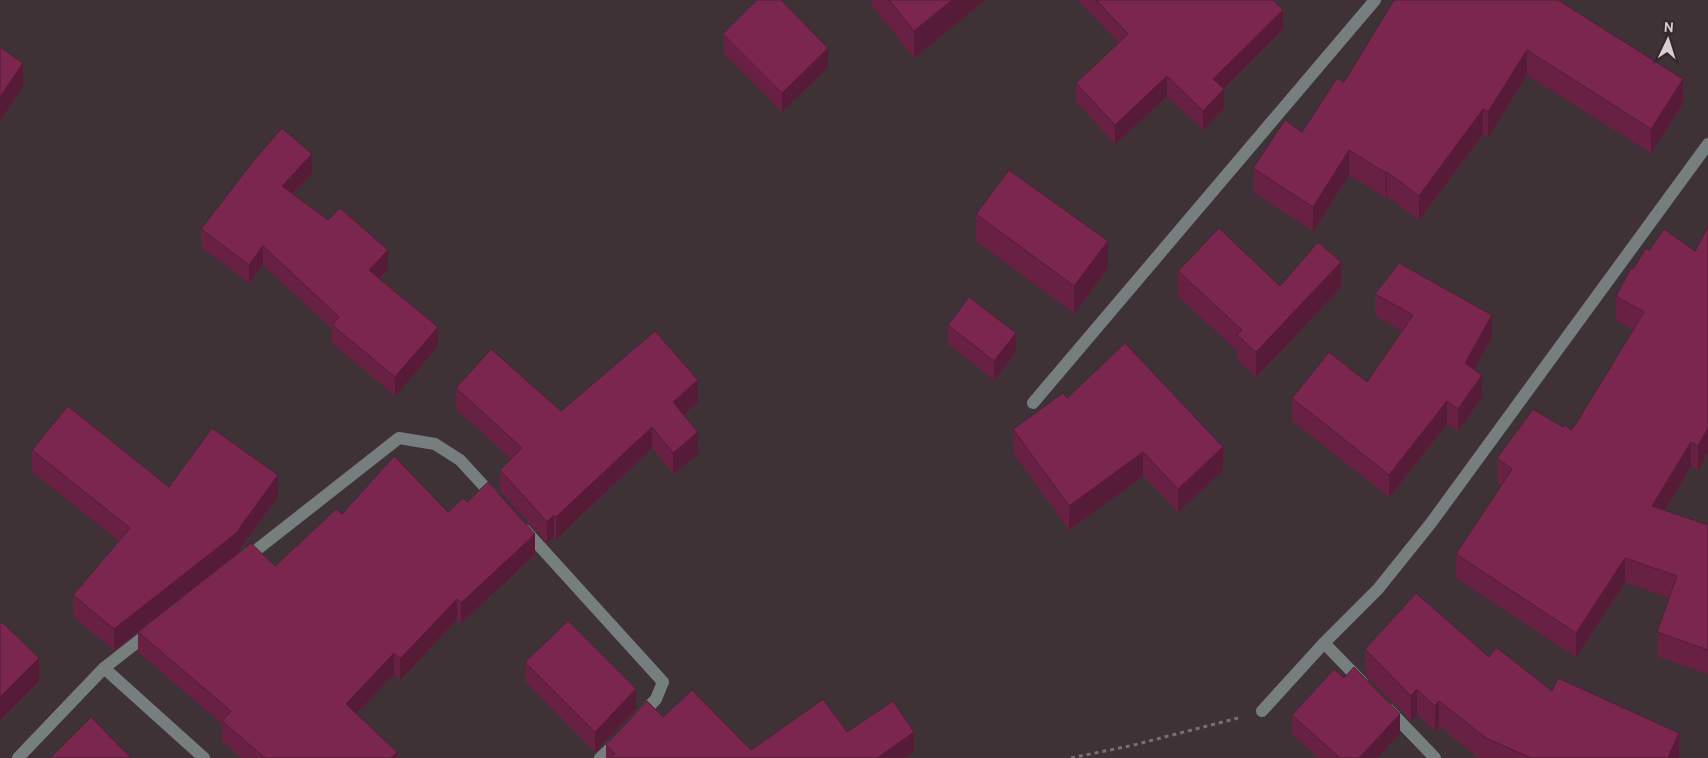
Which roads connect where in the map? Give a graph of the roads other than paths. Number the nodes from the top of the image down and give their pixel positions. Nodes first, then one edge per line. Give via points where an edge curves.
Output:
1 (1375, 0) edge
2 (1708, 144) edge
3 (1034, 403) dead end
4 (500, 503) edge
5 (519, 524) edge
6 (236, 565) edge
7 (158, 626) edge
8 (1324, 643) junction
9 (104, 668) junction
10 (1262, 711) road end
11 (18, 758) edge
12 (204, 758) edge
13 (600, 758) edge
14 (1435, 758) edge

1 - 3 street
2 - 8 street via 1431,523 1378,589
4 - 6 street via 460,460 435,444 399,438
5 - 13 street via 663,682 656,699
7 - 9 street
8 - 10 street
8 - 14 street
9 - 11 street
9 - 12 street

